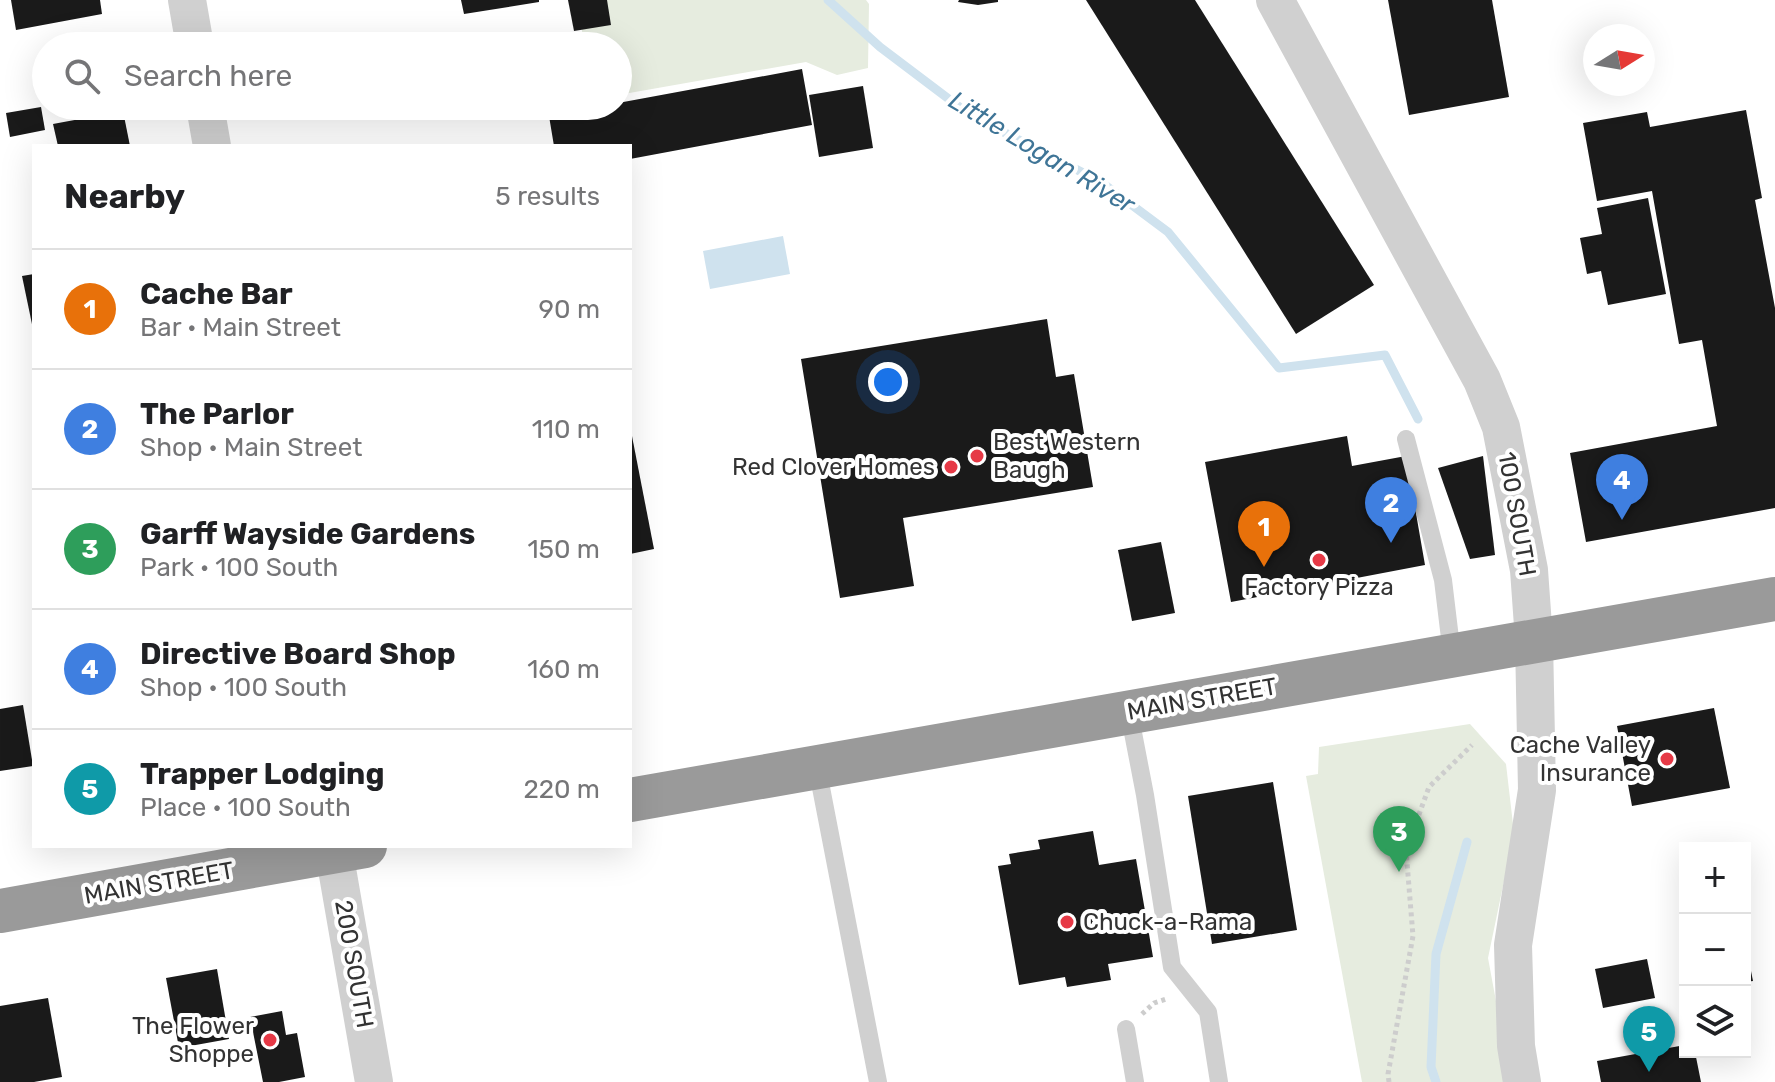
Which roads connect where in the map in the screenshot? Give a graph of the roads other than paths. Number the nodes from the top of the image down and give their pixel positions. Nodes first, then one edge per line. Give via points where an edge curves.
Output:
1 (187, 0) edge
2 (1275, 0) edge
3 (193, 32) edge
4 (207, 120) edge
5 (212, 144) edge
6 (1406, 439) dead end
7 (1775, 599) edge
8 (1534, 640) junction
9 (1452, 655) junction
10 (1129, 712) junction
11 (817, 767) junction
12 (632, 800) edge
13 (344, 848) edge
14 (0, 911) edge
15 (1126, 1029) road end
16 (374, 1082) edge
17 (878, 1082) edge
18 (1135, 1082) edge
19 (1219, 1082) edge
20 (1522, 1082) edge

1 - 3 street
2 - 8 street, 100 SOUTH via 1482,380 1501,427 1529,570
4 - 5 street
6 - 9 lane via 1443,580
7 - 8 highway, MAIN STREET
8 - 9 highway, MAIN STREET
8 - 20 street, 100 SOUTH via 1537,790 1513,945
9 - 10 highway, MAIN STREET
10 - 11 highway, MAIN STREET
10 - 19 lane via 1172,967 1208,1012
11 - 12 highway, MAIN STREET
11 - 17 lane
13 - 14 highway, MAIN STREET
13 - 16 street, 200 SOUTH
15 - 18 lane

